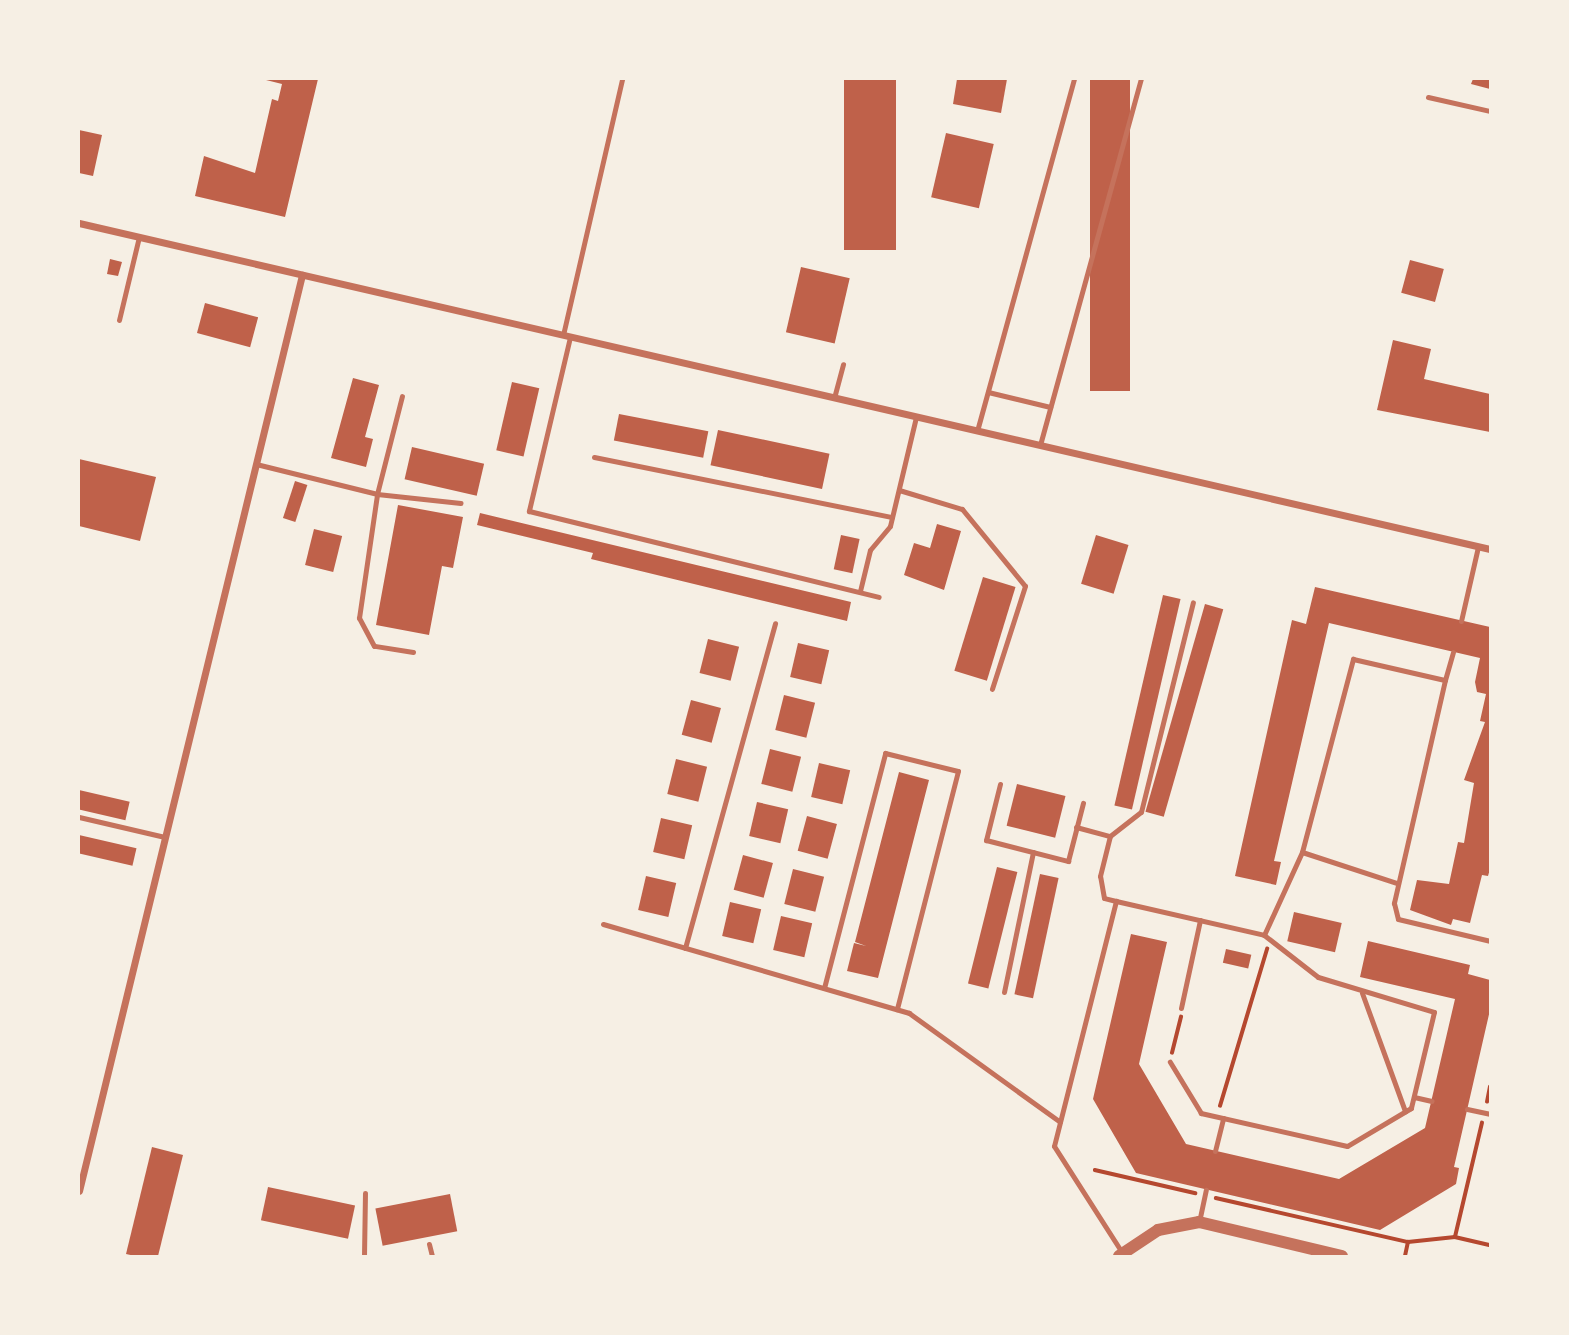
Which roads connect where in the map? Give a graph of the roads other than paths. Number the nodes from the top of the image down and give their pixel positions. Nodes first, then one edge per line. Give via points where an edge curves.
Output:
1 (622, 79) edge
2 (1074, 79) edge
3 (1141, 79) edge
4 (1428, 97) dead end
5 (1490, 111) edge
6 (79, 223) edge
7 (138, 237) junction
8 (302, 275) junction
9 (119, 320) dead end
10 (567, 336) junction
11 (843, 364) dead end
12 (988, 392) junction
13 (402, 396) dead end
14 (834, 398) junction
15 (1050, 407) junction
16 (916, 417) junction
17 (977, 431) junction
18 (1040, 445) junction
19 (594, 457) dead end
20 (256, 464) junction
21 (899, 490) junction
22 (377, 494) junction
23 (461, 503) dead end
24 (892, 517) junction
25 (1478, 547) junction
26 (1490, 550) edge
27 (860, 591) junction
28 (879, 597) dead end
29 (1193, 602) dead end
30 (1461, 621) dead end
31 (775, 623) dead end
32 (413, 652) dead end
33 (1453, 652) dead end
34 (1445, 680) junction
35 (992, 689) dead end
36 (1000, 784) dead end
37 (1083, 803) dead end
38 (79, 817) edge
39 (1076, 827) junction
40 (165, 836) junction
41 (1110, 836) junction
42 (1033, 852) junction
43 (1302, 852) junction
44 (1397, 883) junction
45 (1116, 901) junction
46 (1200, 920) junction
47 (603, 924) dead end
48 (1264, 935) junction
49 (1490, 942) edge
50 (685, 947) junction
51 (824, 988) junction
52 (1004, 992) dead end
53 (1362, 993) junction
54 (1181, 1008) dead end
55 (897, 1009) junction
56 (1170, 1062) dead end
57 (1414, 1097) junction
58 (1432, 1101) dead end
59 (1467, 1109) dead end
60 (1405, 1111) junction
61 (1487, 1114) edge
62 (1220, 1118) junction
63 (1060, 1122) junction
64 (1215, 1151) dead end
65 (79, 1191) edge
66 (365, 1193) dead end
67 (1206, 1193) road end
68 (1199, 1222) junction
69 (429, 1244) dead end
70 (1125, 1255) edge
71 (364, 1256) edge
72 (432, 1256) edge
73 (1342, 1256) edge

1 - 10 lane
2 - 12 lane
3 - 15 lane
4 - 5 lane
6 - 7 street
7 - 8 street
7 - 9 lane
8 - 10 street
8 - 20 street
10 - 14 street
10 - 27 lane via 529,511
11 - 14 lane
12 - 15 lane
12 - 17 lane
13 - 22 lane
14 - 16 street
15 - 18 lane
16 - 17 street
16 - 21 lane
17 - 18 street
18 - 25 street
19 - 24 lane
20 - 22 lane
20 - 40 street
21 - 24 lane
21 - 35 lane via 962,509 1025,586
22 - 23 lane
22 - 32 lane via 359,618 374,646
24 - 27 lane via 870,550
25 - 26 street
25 - 30 lane
27 - 28 lane
29 - 41 lane via 1141,812
31 - 50 lane
33 - 34 lane
34 - 43 lane via 1353,659
34 - 44 lane
36 - 42 lane via 986,840
37 - 39 lane
38 - 40 lane
39 - 41 lane
39 - 42 lane via 1068,861
40 - 65 street
41 - 45 lane via 1100,876 1104,898
42 - 52 lane
43 - 44 lane
43 - 48 lane
44 - 49 lane via 1398,919
45 - 46 lane
45 - 63 lane
46 - 48 lane
46 - 54 lane
47 - 50 lane
48 - 53 lane via 1269,944 1318,977
50 - 51 lane
51 - 55 lane
51 - 55 lane via 885,753 958,771
53 - 57 lane via 1434,1012
53 - 60 lane
55 - 63 lane
56 - 62 lane via 1200,1113
57 - 58 lane
57 - 60 lane
59 - 61 lane
60 - 62 lane via 1347,1146
62 - 64 lane
63 - 70 lane via 1054,1146
66 - 71 lane
67 - 68 lane
68 - 70 street via 1158,1230
68 - 73 street
69 - 72 lane

